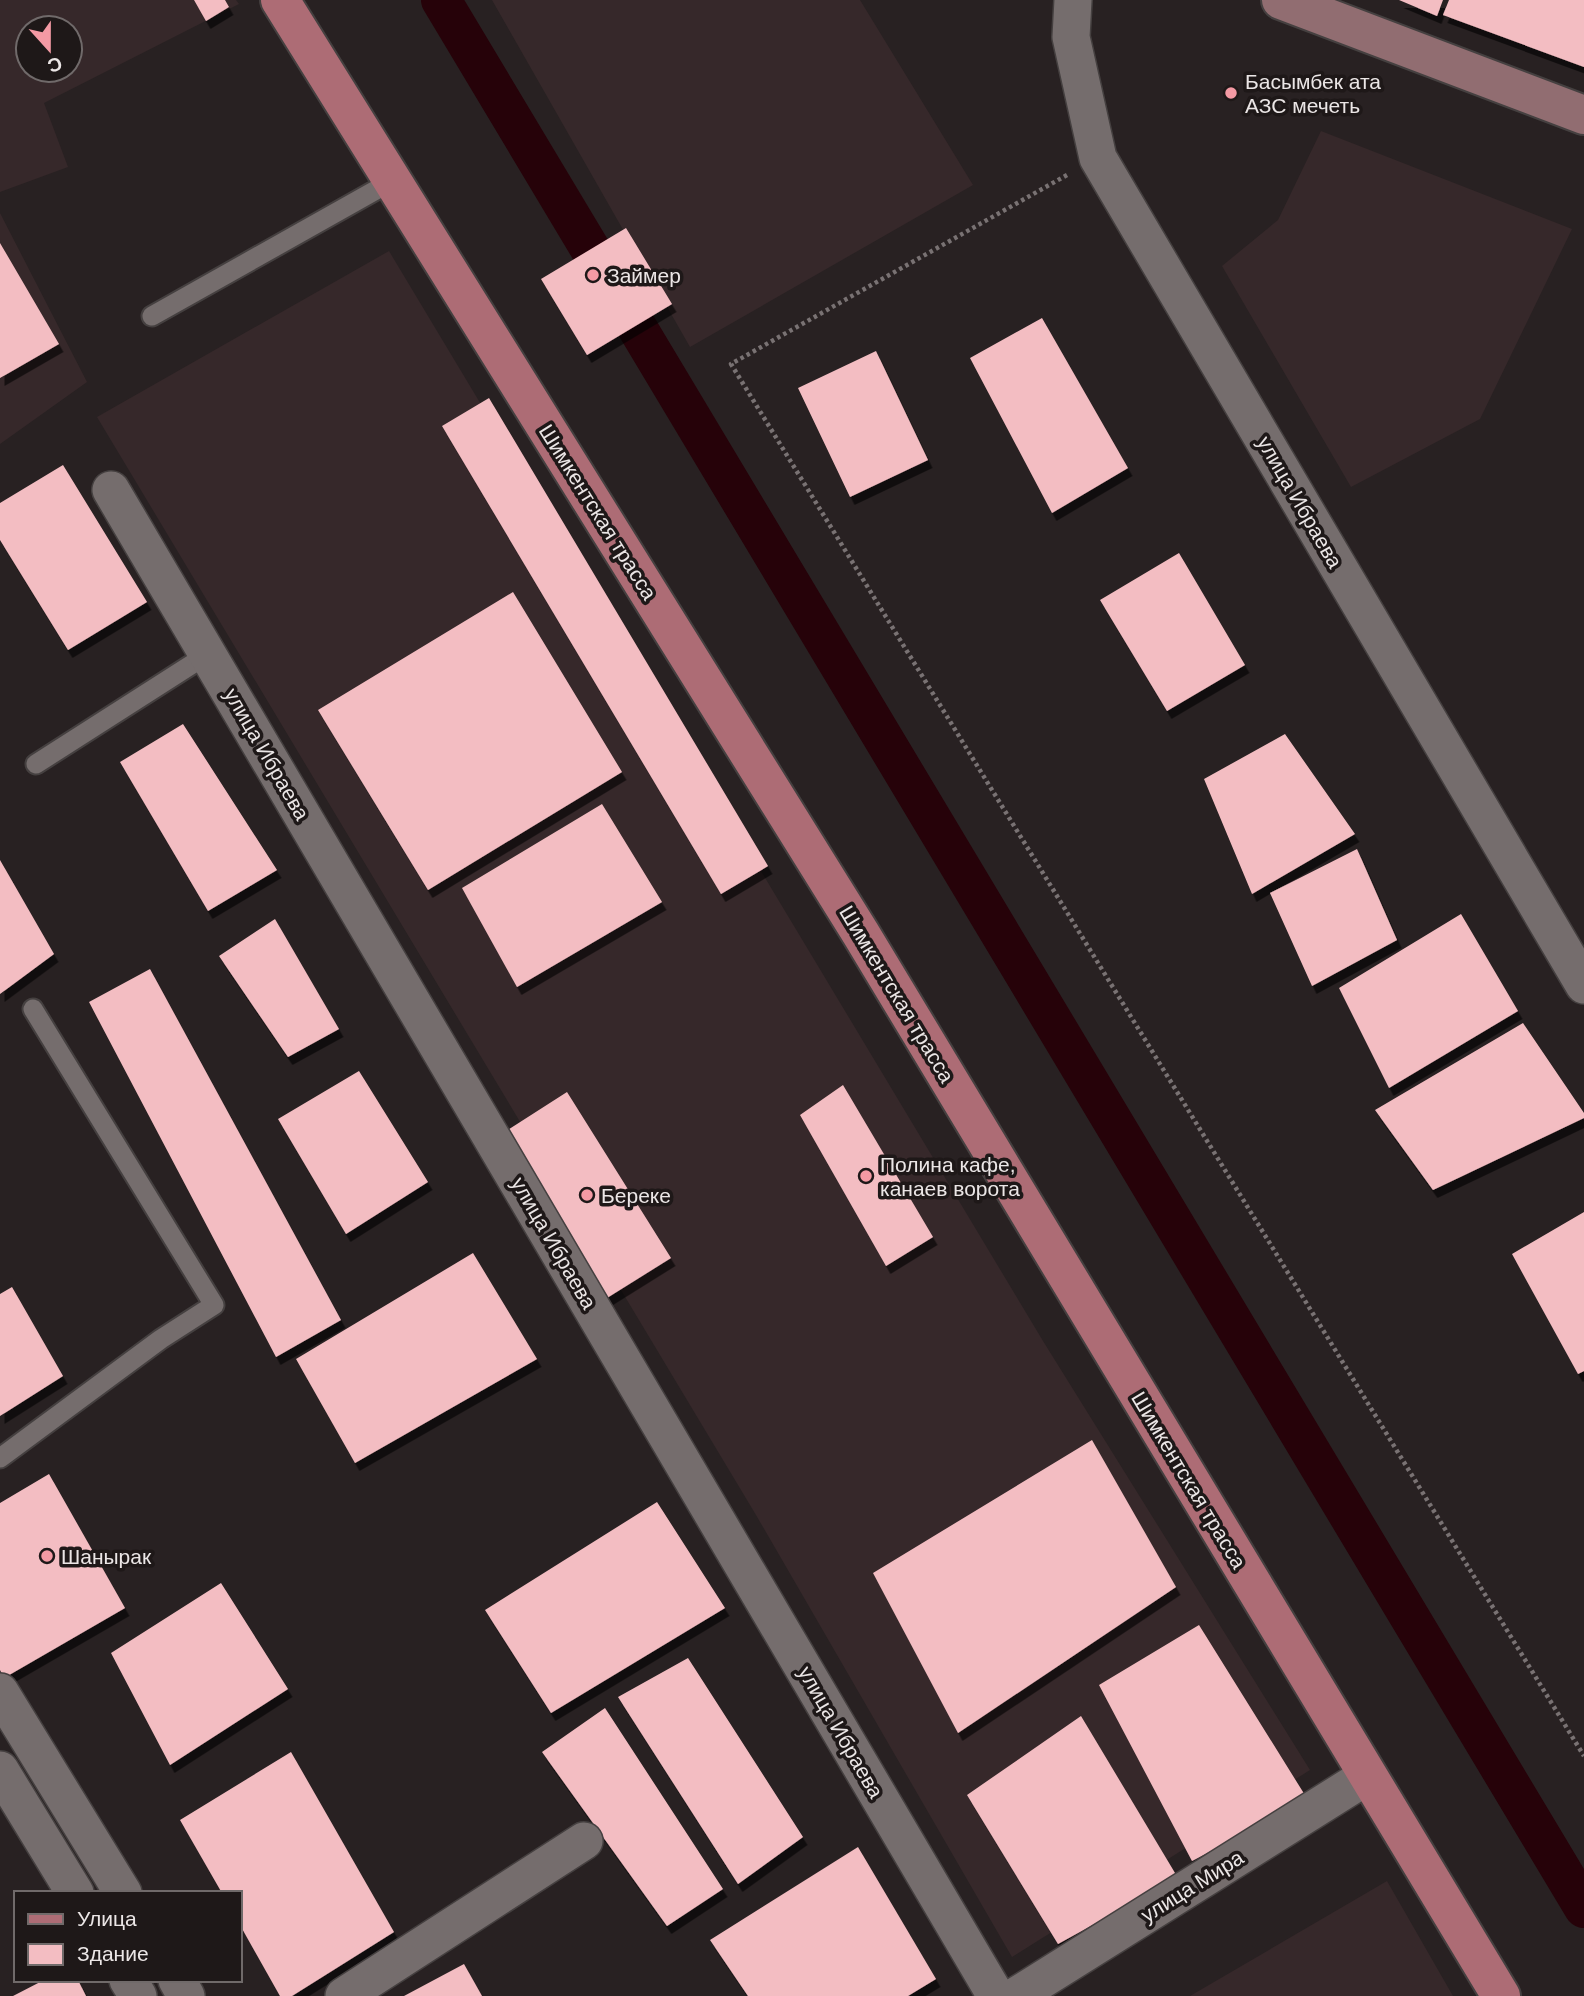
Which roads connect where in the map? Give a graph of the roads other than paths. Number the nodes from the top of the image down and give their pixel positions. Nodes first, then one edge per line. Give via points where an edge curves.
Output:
1 (280, 0) edge
2 (1073, 0) edge
3 (1301, 4) edge
4 (1584, 115) edge
5 (392, 181) junction
6 (152, 316) dead end
7 (111, 490) dead end
8 (208, 654) junction
9 (36, 764) dead end
10 (1584, 985) edge
11 (33, 1009) dead end
12 (0, 1458) edge
13 (0, 1692) edge
14 (0, 1770) edge
15 (1367, 1776) junction
16 (584, 1841) dead end
17 (74, 1891) edge
18 (122, 1891) edge
19 (344, 1996) edge
20 (996, 1996) edge
21 (1016, 1996) edge
22 (1501, 1996) edge

1 - 5 main road, Шимкентская трасса
2 - 10 street, улица Ибраева via 1071,37 1098,158
3 - 4 main road
5 - 6 lane
5 - 15 main road, Шимкентская трасса via 868,946
7 - 8 street, улица Ибраева
8 - 9 lane
8 - 20 street, улица Ибраева
11 - 12 lane via 214,1305
13 - 18 street
14 - 17 street
15 - 21 street, улица Мира
15 - 22 main road, Шимкентская трасса
16 - 19 street

